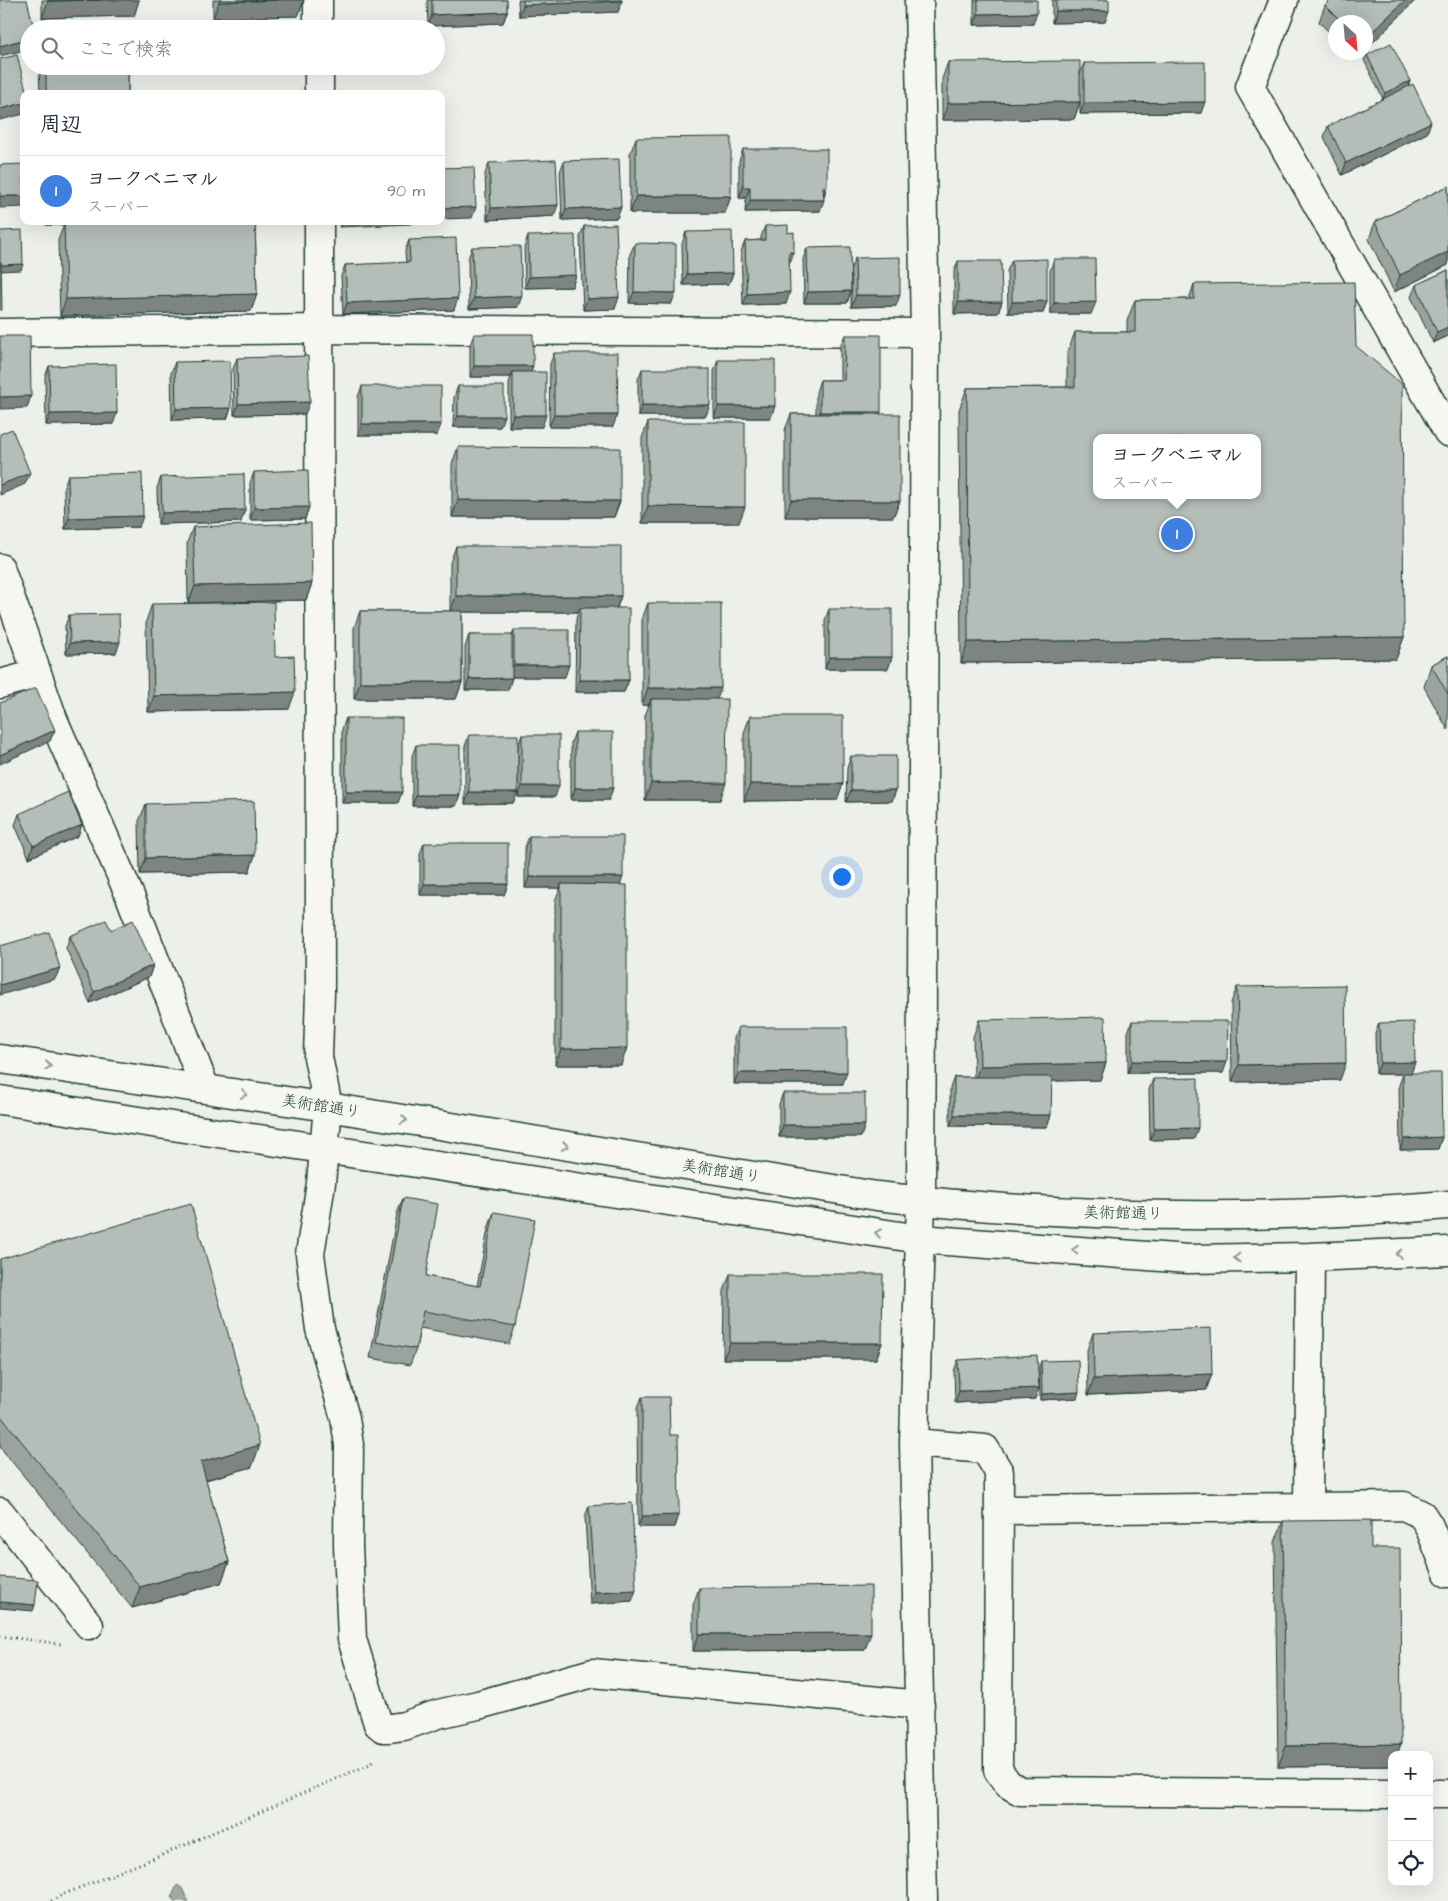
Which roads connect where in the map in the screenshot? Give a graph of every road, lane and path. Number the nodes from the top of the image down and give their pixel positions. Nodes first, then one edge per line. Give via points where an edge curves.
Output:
1 (318, 0) edge
2 (918, 0) edge
3 (1284, 0) edge
4 (318, 20) edge
5 (319, 75) edge
6 (319, 90) edge
7 (319, 225) edge
8 (320, 329) junction
9 (925, 333) junction
10 (0, 334) edge
11 (1448, 432) edge
12 (0, 568) edge
13 (37, 674) junction
14 (0, 684) edge
15 (0, 1059) edge
16 (205, 1088) junction
17 (0, 1100) edge
18 (328, 1107) junction
19 (325, 1150) junction
20 (921, 1201) junction
21 (1448, 1206) edge
22 (920, 1239) junction
23 (1448, 1251) edge
24 (1310, 1257) junction
25 (914, 1443) junction
26 (1308, 1506) junction
27 (999, 1510) junction
28 (0, 1512) edge
29 (1448, 1573) edge
30 (88, 1625) joint
31 (0, 1636) edge
32 (920, 1705) junction
33 (390, 1728) junction
34 (1388, 1794) edge
35 (1433, 1794) edge
36 (1448, 1794) edge
37 (51, 1901) edge
38 (923, 1901) edge

1 - 4 street
2 - 9 street
3 - 11 street via 1250,87
5 - 6 street
7 - 8 street
8 - 9 street
8 - 10 street
8 - 18 street via 318,1057
9 - 20 street
12 - 13 street
13 - 14 street
13 - 16 street via 53,719 130,896
15 -> 16 street, 美術館通り
16 -> 18 street, 美術館通り
17 - 19 street
18 - 19 street
18 -> 20 street, 美術館通り
22 -> 19 street
19 - 33 street via 310,1254 320,1329 345,1418 349,1445 348,1545 352,1639 378,1724
20 - 21 street, 美術館通り via 1111,1214 1285,1213
20 - 22 street
24 -> 22 street via 1188,1258
22 - 25 street
23 -> 24 street
24 - 26 street
25 - 27 street via 985,1449 999,1472
25 - 32 street
26 - 27 street
26 - 29 street via 1404,1506 1422,1515
27 - 34 street via 998,1770 1008,1784 1020,1791
28 - 30 street
30 - 31 path via 61,1644
32 - 33 street via 593,1673
32 - 38 street
33 - 37 path via 370,1764
35 - 36 street

